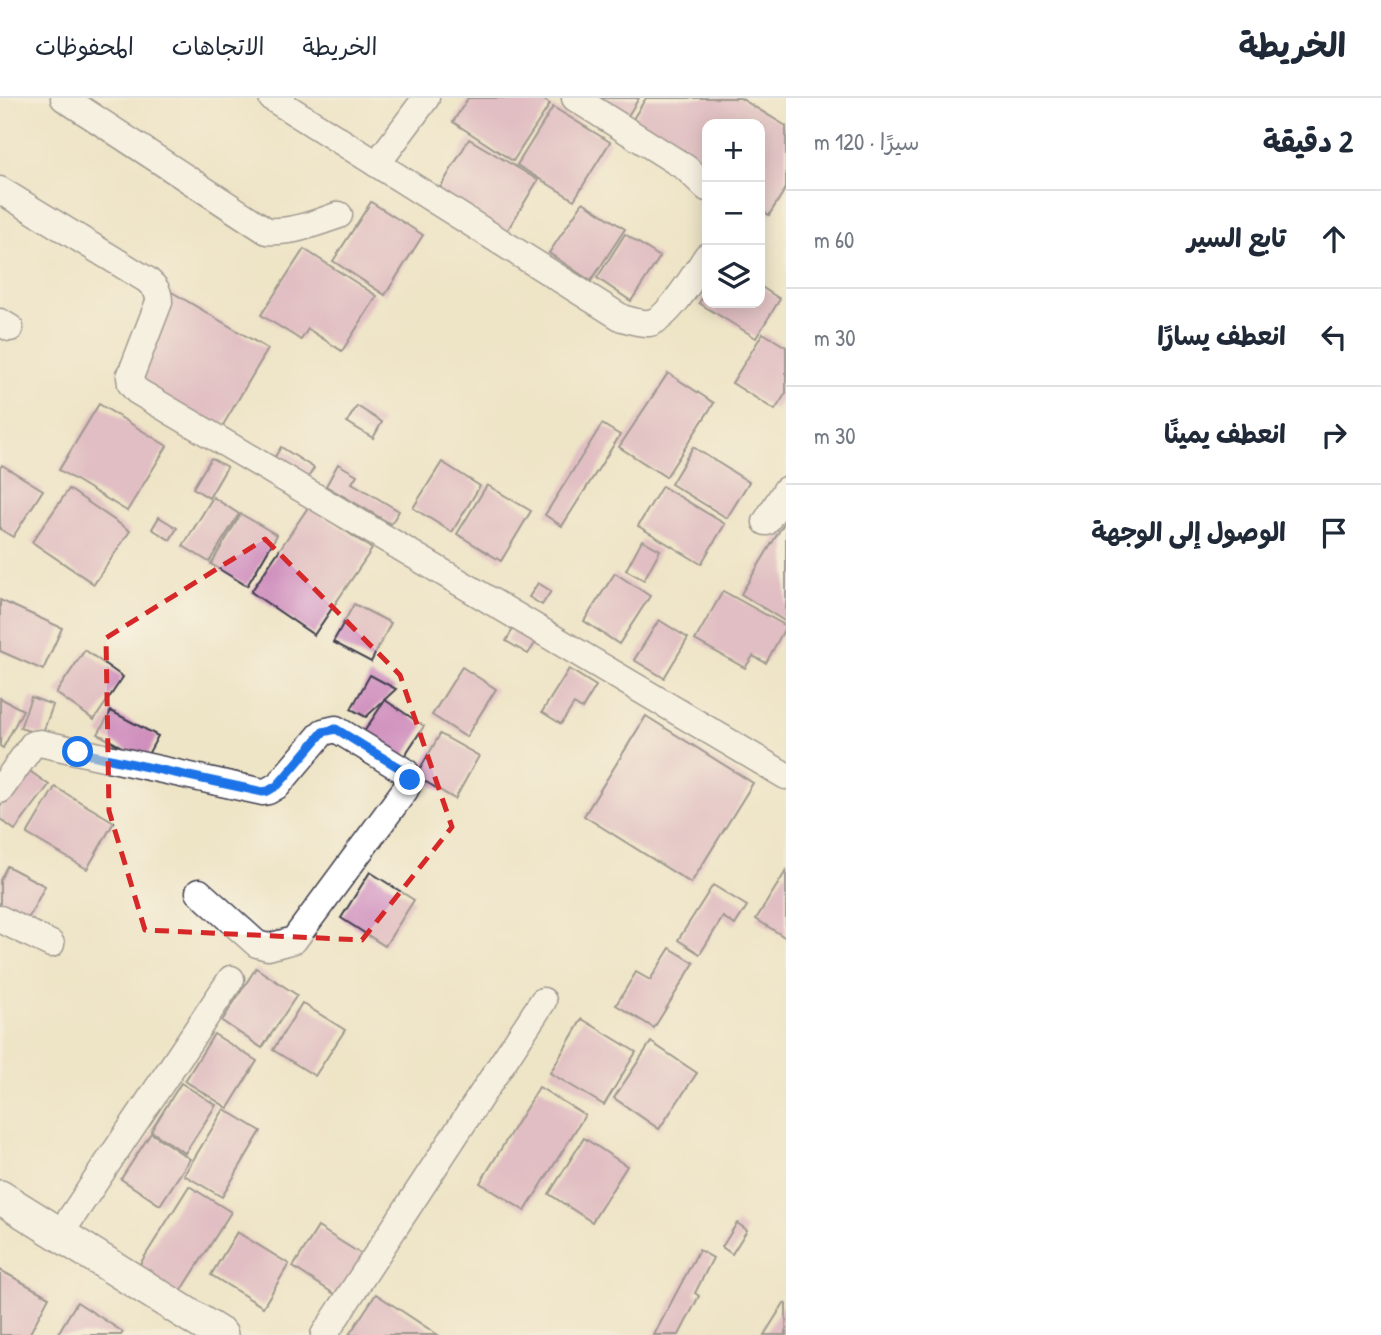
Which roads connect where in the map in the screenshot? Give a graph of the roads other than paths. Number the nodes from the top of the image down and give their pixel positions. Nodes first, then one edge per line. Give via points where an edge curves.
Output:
1 (64, 98) edge
2 (272, 98) edge
3 (426, 98) edge
4 (575, 98) edge
5 (377, 164) junction
6 (702, 183) edge
7 (0, 190) edge
8 (339, 215) dead end
9 (702, 263) edge
10 (786, 490) edge
11 (766, 522) dead end
12 (786, 776) edge
13 (0, 790) edge
14 (199, 892) dead end
15 (0, 919) edge
16 (51, 944) dead end
17 (231, 979) dead end
18 (543, 1001) dead end
19 (0, 1197) edge
20 (60, 1234) junction
21 (221, 1335) edge
22 (324, 1335) edge

1 - 8 street via 267,231 285,231
2 - 5 street
3 - 5 street
4 - 6 street via 686,168
5 - 9 street via 622,318 650,323 659,319
7 - 12 street via 155,287 159,302 130,377 136,391
10 - 11 street
13 - 14 street via 33,744 40,743 263,792 278,785 323,732 336,729 406,772 410,780 405,790 294,940 268,947 257,944
15 - 16 street
17 - 20 street
18 - 22 street
19 - 20 main road
20 - 21 main road

